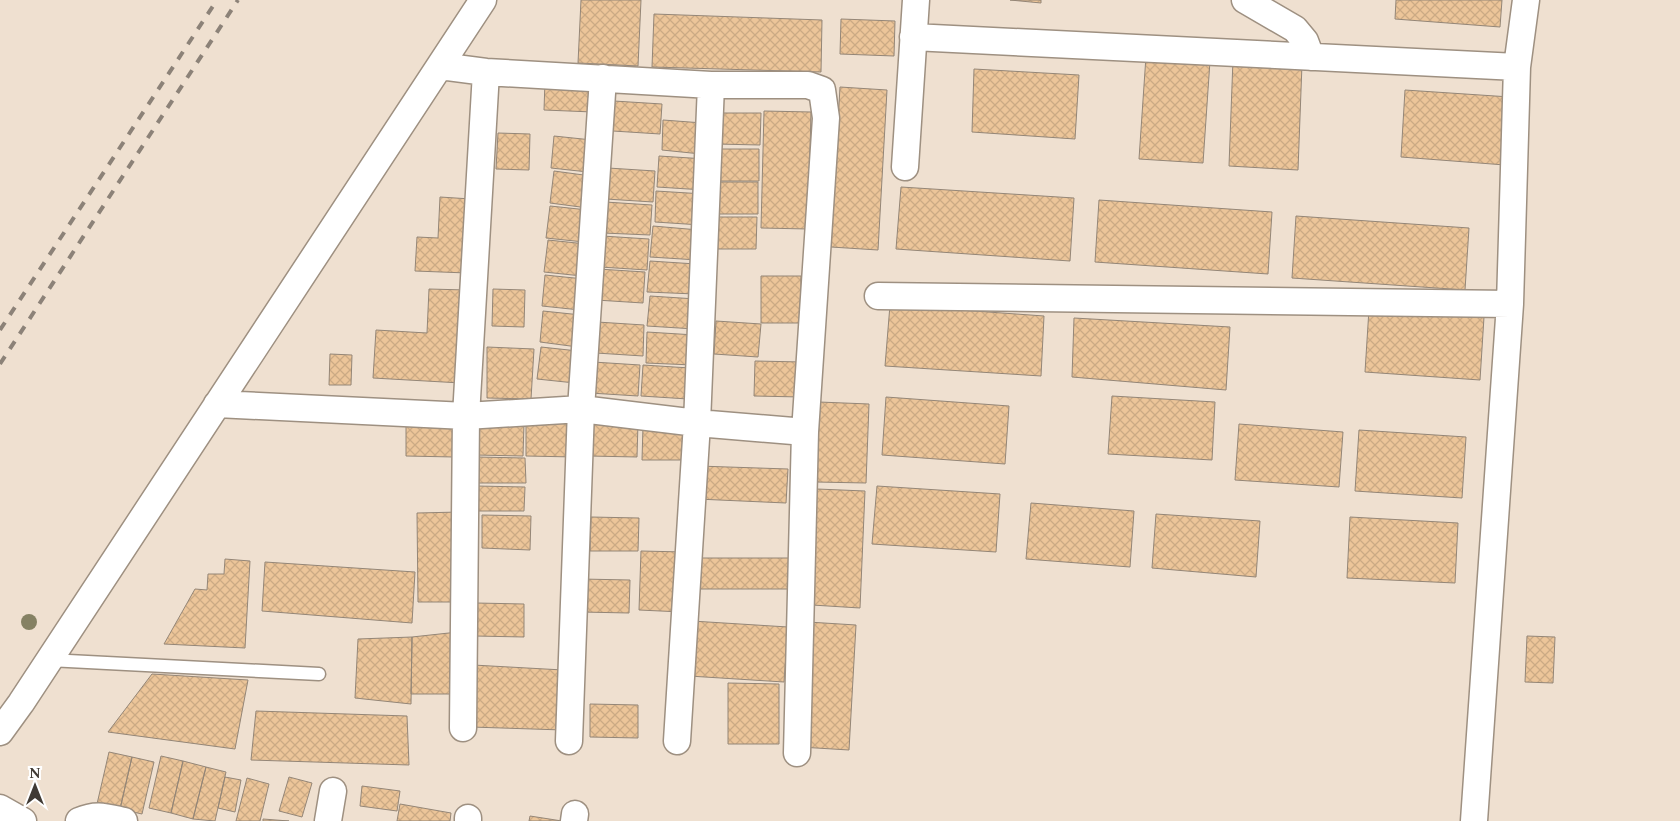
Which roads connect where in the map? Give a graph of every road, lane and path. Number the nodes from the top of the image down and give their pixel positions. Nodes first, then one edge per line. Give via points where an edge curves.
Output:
1 (483, 0) edge
2 (916, 0) edge
3 (1245, 0) edge
4 (1526, 0) edge
5 (913, 37) junction
6 (1312, 57) junction
7 (440, 66) junction
8 (1517, 67) junction
9 (486, 72) junction
10 (603, 78) junction
11 (711, 85) junction
12 (905, 167) dead end
13 (878, 296) dead end
14 (1510, 304) junction
15 (217, 404) junction
16 (581, 409) junction
17 (466, 416) junction
18 (697, 423) junction
19 (805, 432) junction
20 (49, 660) junction
21 (319, 674) dead end
22 (463, 728) dead end
23 (0, 732) edge
24 (569, 741) dead end
25 (677, 741) dead end
26 (797, 753) dead end
27 (333, 791) dead end
28 (0, 808) edge
29 (23, 821) edge
30 (80, 821) edge
31 (124, 821) edge
32 (328, 821) edge
33 (1474, 821) edge

1 - 7 street
2 - 5 street
3 - 6 street via 1295,29 1306,41
4 - 8 street
5 - 6 street
5 - 12 street
6 - 8 street
7 - 9 street
7 - 15 street
8 - 14 street
9 - 10 street
9 - 17 street
10 - 11 street
10 - 16 street
11 - 18 street
11 - 19 street via 808,85 822,90 826,118
13 - 14 street
14 - 33 street
15 - 17 street
15 - 20 street
16 - 17 street
16 - 18 street
16 - 24 street
17 - 22 street
18 - 19 street
18 - 25 street
19 - 26 street
20 - 21 lane
20 - 23 street
27 - 32 street
28 - 29 street
30 - 31 street via 91,816

